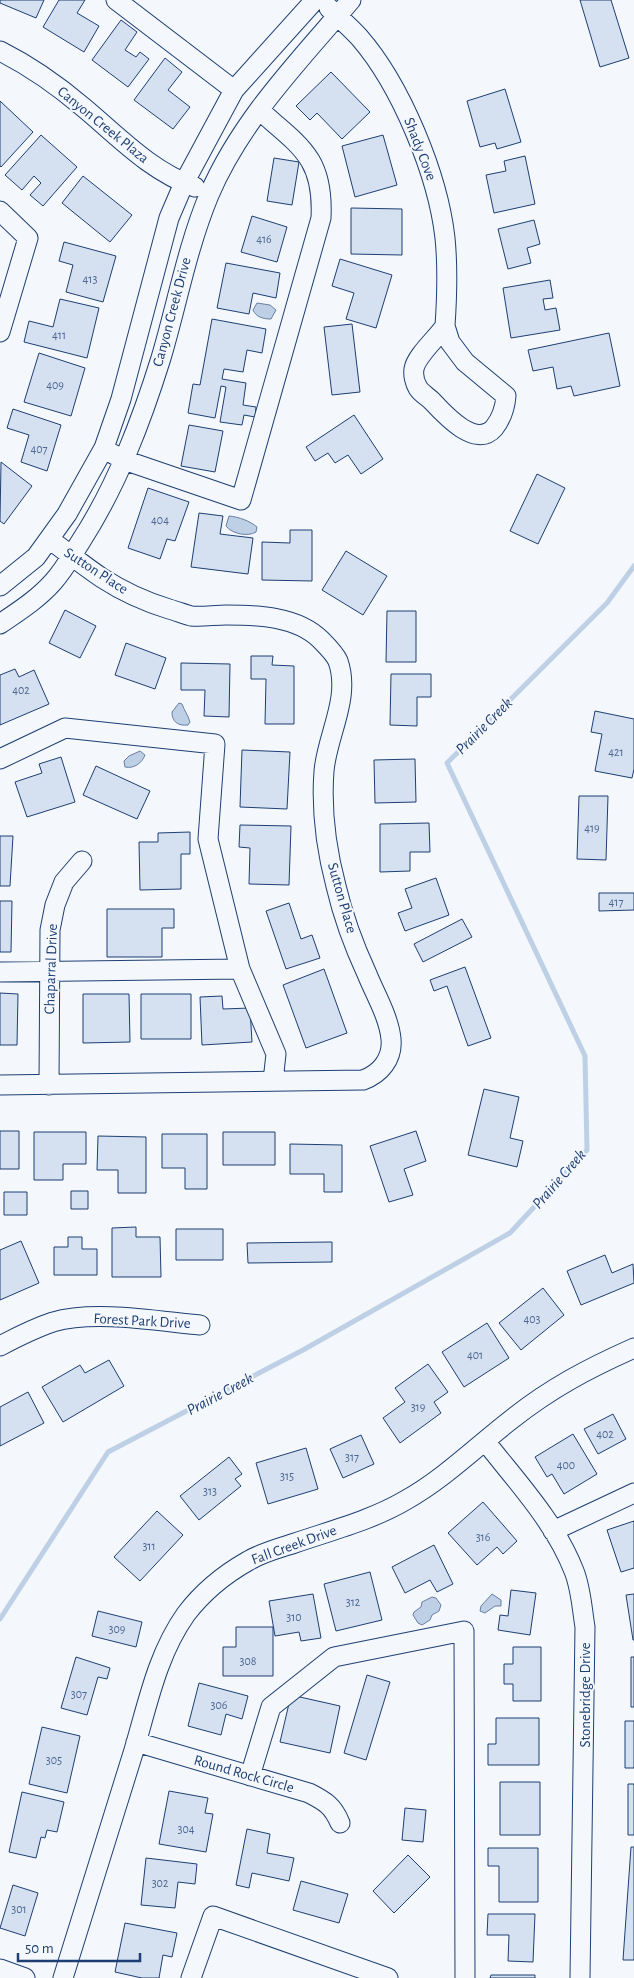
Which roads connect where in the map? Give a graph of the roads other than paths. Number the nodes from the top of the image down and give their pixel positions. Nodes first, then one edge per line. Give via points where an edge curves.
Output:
1 (116, 0) edge
2 (315, 0) edge
3 (321, 0) edge
4 (351, 0) edge
5 (337, 16) junction
6 (0, 51) edge
7 (234, 90) junction
8 (259, 110) junction
9 (184, 183) junction
10 (210, 193) junction
11 (0, 211) edge
12 (445, 326) junction
13 (0, 332) edge
14 (104, 448) junction
15 (124, 460) junction
16 (49, 539) junction
17 (72, 556) junction
18 (0, 586) edge
19 (0, 624) edge
20 (0, 759) edge
21 (82, 861) dead end
22 (240, 969) junction
23 (50, 971) junction
24 (0, 972) edge
25 (273, 1081) junction
26 (0, 1085) edge
27 (49, 1085) junction
28 (200, 1325) dead end
29 (0, 1346) edge
30 (634, 1348) edge
31 (485, 1441) junction
32 (634, 1493) edge
33 (553, 1531) junction
34 (136, 1742) junction
35 (250, 1776) junction
36 (340, 1823) dead end
37 (0, 1969) edge
38 (25, 1978) edge
39 (63, 1978) edge
40 (192, 1978) edge
41 (388, 1978) edge
42 (465, 1978) edge
43 (580, 1978) edge

1 - 7 street
2 - 7 street, Canyon Creek Drive
3 - 5 street, Shady Cove
4 - 5 street, Canyon Creek Drive
5 - 8 street, Canyon Creek Drive
5 - 12 street, Shady Cove via 359,37 384,70 421,149 436,193 445,237 448,279
6 - 9 street, Canyon Creek Plaza via 31,68 82,106 136,153
7 - 9 street, Canyon Creek Drive
8 - 10 street, Canyon Creek Drive
8 - 15 street via 309,157 318,176 322,197 321,218 241,500
9 - 10 street, Canyon Creek Plaza
9 - 14 street, Canyon Creek Drive via 169,218 121,399
10 - 15 street, Canyon Creek Drive via 195,231 161,358
11 - 13 street via 28,238
12 - 12 street, Shady Cove via 450,342 465,362 506,396 505,410 498,423 484,435 475,435 460,427 418,388 415,380 416,362
14 - 15 street
14 - 16 street, Canyon Creek Drive
15 - 17 street, Canyon Creek Drive via 95,520
16 - 17 street, Sutton Place
16 - 18 street, Canyon Creek Drive via 36,557
17 - 19 street, Canyon Creek Drive via 38,598
17 - 25 street, Sutton Place via 102,578 158,606 191,616 261,616 294,624 319,638 338,660 340,706 324,769 323,821 344,912 391,1039 389,1056 380,1070 363,1080
20 - 22 street via 65,728 215,744 208,839
21 - 23 street, Chaparral Drive via 64,882 55,905 50,930
22 - 23 street
22 - 25 street via 276,1054
23 - 24 street
23 - 27 street, Chaparral Drive
25 - 27 street, Sutton Place
26 - 27 street, Sutton Place
28 - 29 street, Forest Park Drive via 123,1317 72,1318 45,1325
30 - 31 street, Fall Creek Drive via 584,1370 558,1386
31 - 33 street, Stonebridge Drive
31 - 34 street, Fall Creek Drive via 406,1501 357,1522 267,1552 250,1560 205,1593 186,1615 164,1653
32 - 33 street
33 - 43 street, Stonebridge Drive via 575,1572 585,1627
34 - 35 street, Round Rock Circle
34 - 39 street, Fall Creek Drive
35 - 36 street, Round Rock Circle via 309,1793 336,1811
35 - 42 street via 272,1707 334,1657 464,1631
37 - 38 street
40 - 41 street via 213,1916

